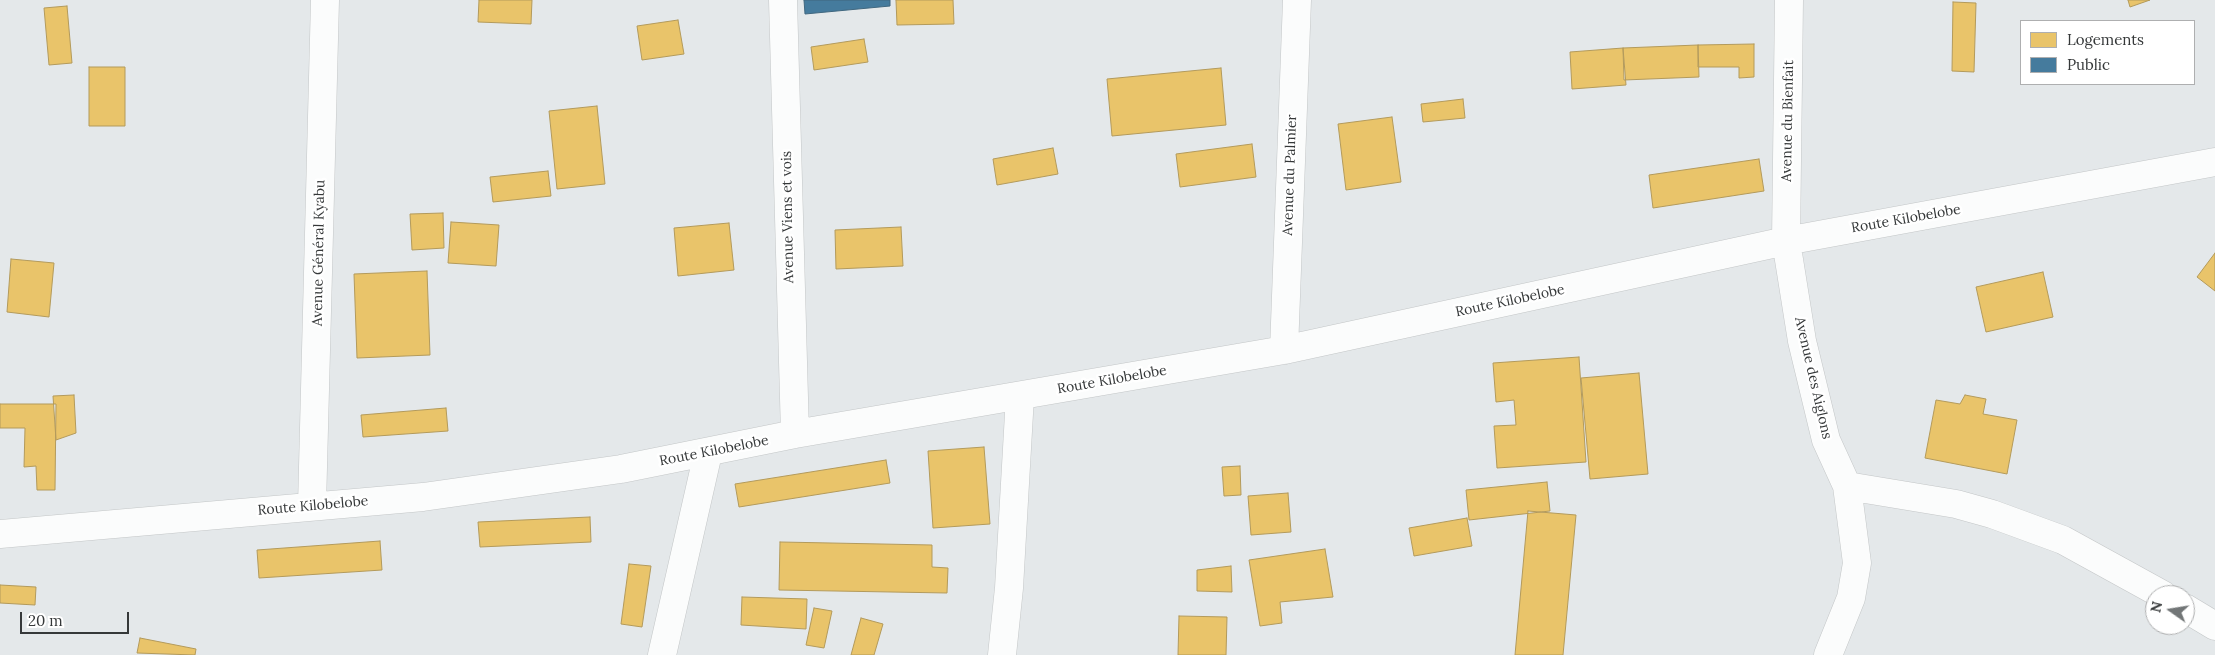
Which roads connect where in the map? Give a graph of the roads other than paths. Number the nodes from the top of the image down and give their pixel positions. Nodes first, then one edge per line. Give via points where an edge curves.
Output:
1 (325, 0) edge
2 (783, 0) edge
3 (1297, 0) edge
4 (1789, 0) edge
5 (2215, 162) edge
6 (1786, 241) junction
7 (1284, 350) junction
8 (1020, 396) junction
9 (795, 434) junction
10 (708, 453) junction
11 (1847, 486) junction
12 (312, 506) junction
13 (0, 534) edge
14 (2145, 585) edge
15 (2195, 614) edge
16 (2215, 626) edge
17 (662, 655) edge
18 (1002, 655) edge
19 (1828, 655) edge

1 - 12 street, Avenue Général Kyabu
2 - 9 street, Avenue Viens et vois
3 - 7 street, Avenue du Palmier
4 - 6 street, Avenue du Bienfait
5 - 6 street, Route Kilobelobe
6 - 7 street, Route Kilobelobe
6 - 11 street, Avenue des Aiglons via 1802,341 1826,440
7 - 8 street, Route Kilobelobe
8 - 9 street, Route Kilobelobe
8 - 18 street
9 - 10 street, Route Kilobelobe
10 - 12 street, Route Kilobelobe via 523,484 423,497
10 - 17 street
11 - 14 street via 1956,504 1992,514 2063,540
11 - 19 street, Avenue des Aiglons via 1857,563 1851,598
12 - 13 street, Route Kilobelobe
15 - 16 street

